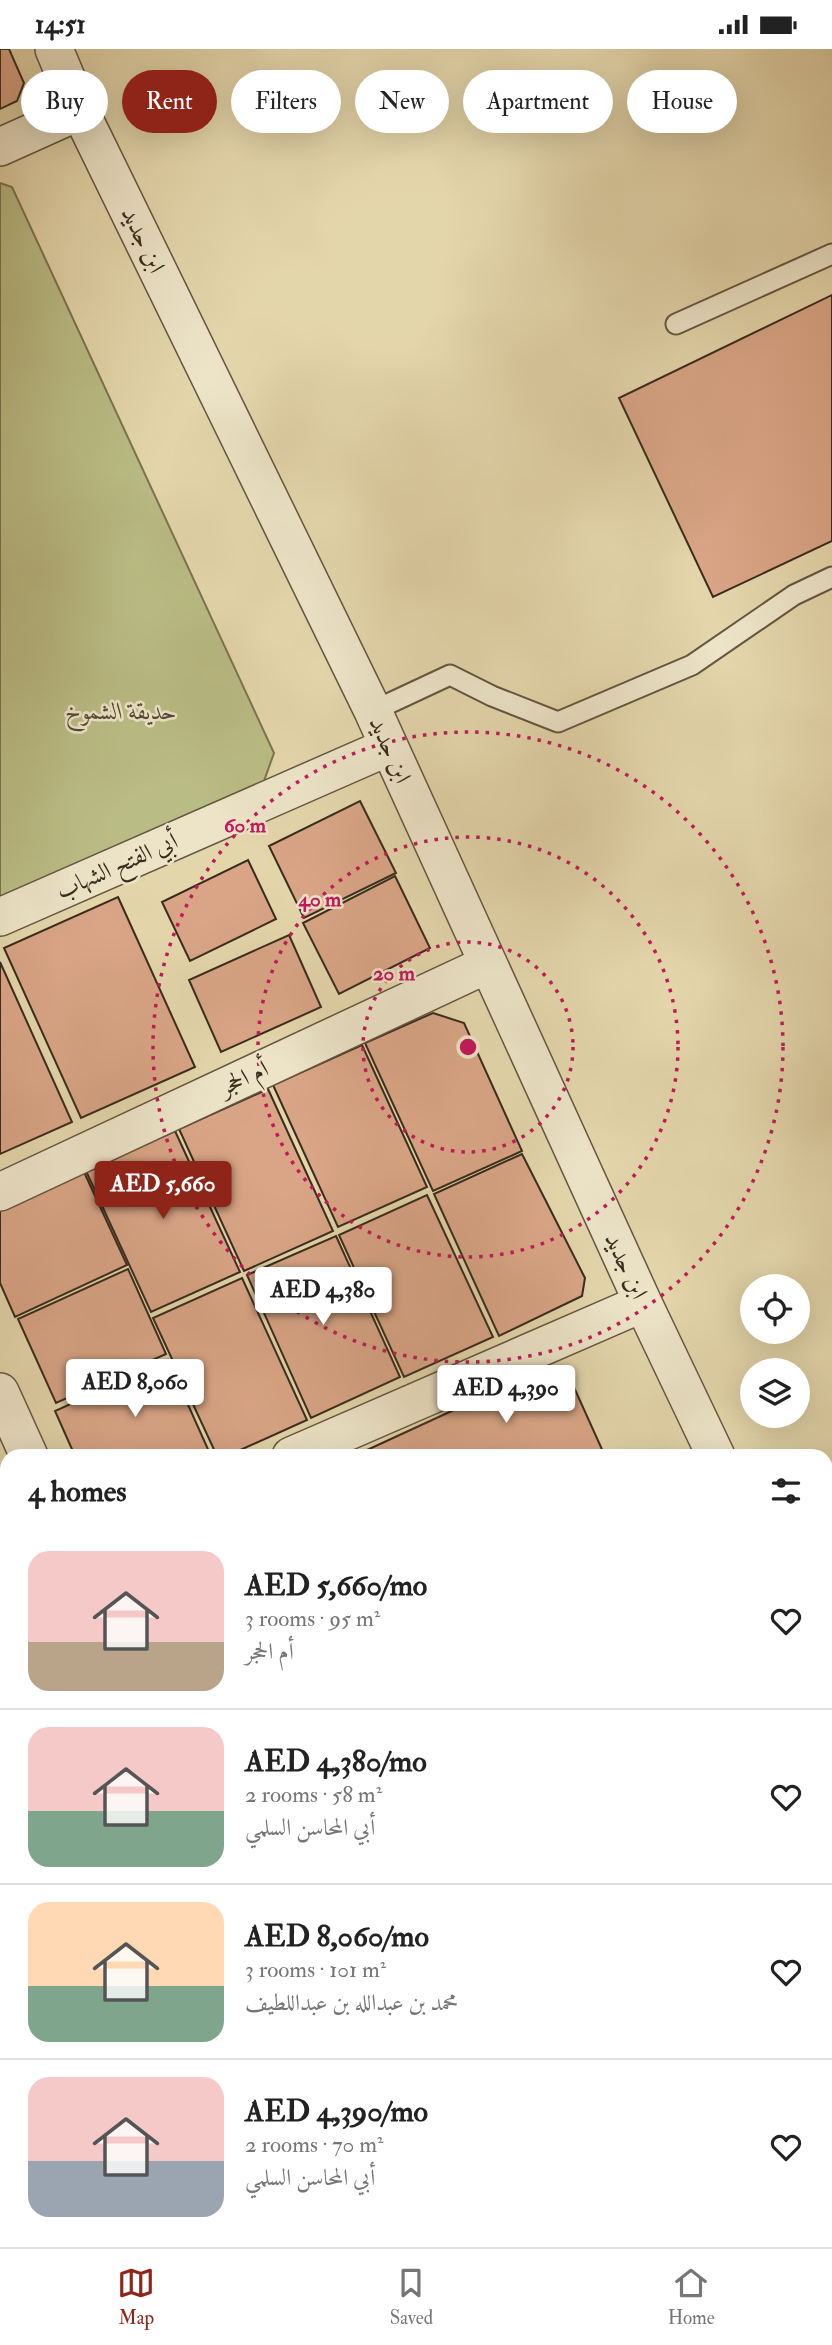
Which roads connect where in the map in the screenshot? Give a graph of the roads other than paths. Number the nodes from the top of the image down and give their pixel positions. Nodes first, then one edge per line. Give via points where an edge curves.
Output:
1 (54, 49) edge
2 (63, 70) edge
3 (31, 133) edge
4 (91, 133) edge
5 (0, 147) edge
6 (832, 254) edge
7 (676, 324) dead end
8 (832, 577) edge
9 (373, 711) junction
10 (388, 747) junction
11 (0, 917) edge
12 (488, 964) junction
13 (0, 1192) edge
14 (643, 1303) junction
15 (0, 1392) edge
16 (26, 1449) edge
17 (307, 1449) edge
18 (713, 1449) edge

1 - 2 street, ابن جديد
3 - 5 street
4 - 9 street, ابن جديد
6 - 7 lane
8 - 9 lane via 794,594 692,665 558,722 450,675
9 - 10 street, ابن جديد
10 - 11 street, أبي الفتح الشهاب
10 - 12 street, ابن جديد
12 - 13 street, أم الحجر
12 - 14 street, ابن جديد
14 - 17 street
14 - 18 street, ابن جديد
15 - 16 street

